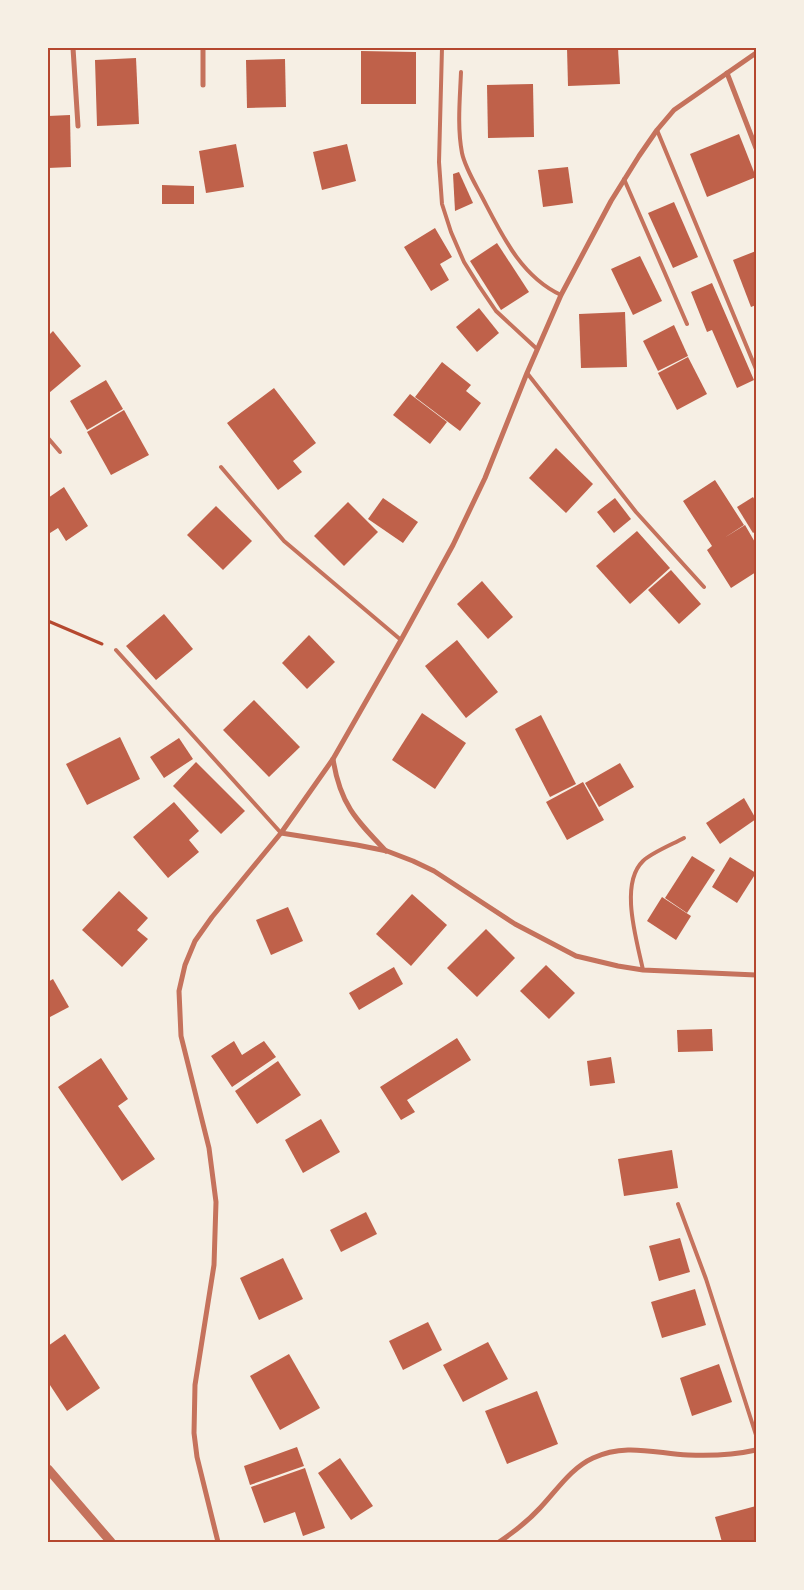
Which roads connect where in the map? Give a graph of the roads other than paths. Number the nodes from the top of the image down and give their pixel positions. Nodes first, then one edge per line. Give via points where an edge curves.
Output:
1 (73, 48) edge
2 (203, 48) edge
3 (442, 48) edge
4 (756, 52) edge
5 (461, 72) dead end
6 (727, 73) junction
7 (203, 85) dead end
8 (78, 126) dead end
9 (657, 130) junction
10 (756, 148) edge
11 (624, 179) junction
12 (561, 295) junction
13 (687, 324) dead end
14 (537, 349) junction
15 (756, 369) edge
16 (527, 373) junction
17 (48, 438) edge
18 (60, 452) dead end
19 (221, 467) dead end
20 (704, 586) dead end
21 (401, 640) junction
22 (116, 650) road end
23 (333, 759) junction
24 (281, 833) junction
25 (684, 838) dead end
26 (387, 851) junction
27 (643, 970) junction
28 (756, 975) edge
29 (678, 1204) dead end
30 (756, 1435) edge
31 (756, 1450) edge
32 (48, 1469) edge
33 (111, 1542) edge
34 (218, 1542) edge
35 (499, 1542) edge

1 - 8 street
2 - 7 street
3 - 14 lane via 439,162 442,204 464,262 478,286 496,311
4 - 6 street
5 - 12 lane via 462,153 469,173 521,264 550,290
6 - 9 street via 674,110
6 - 10 street
9 - 11 street
9 - 15 lane
11 - 12 street
11 - 13 lane
12 - 14 street
14 - 16 street
16 - 20 lane via 636,512
16 - 21 street via 485,478
17 - 18 lane
19 - 21 lane via 284,541
21 - 23 street
22 - 24 lane
23 - 24 street
23 - 26 street via 343,798 351,812
24 - 26 street
24 - 34 street via 195,942 178,991 180,1036 208,1148 216,1202 214,1265 195,1385 194,1432
25 - 27 lane via 643,861 634,874 632,910
26 - 27 street via 434,871 515,924 576,956
27 - 28 street
29 - 30 lane via 713,1298
31 - 35 street via 739,1454 688,1455 635,1448 592,1458 573,1471 539,1509
32 - 33 street

